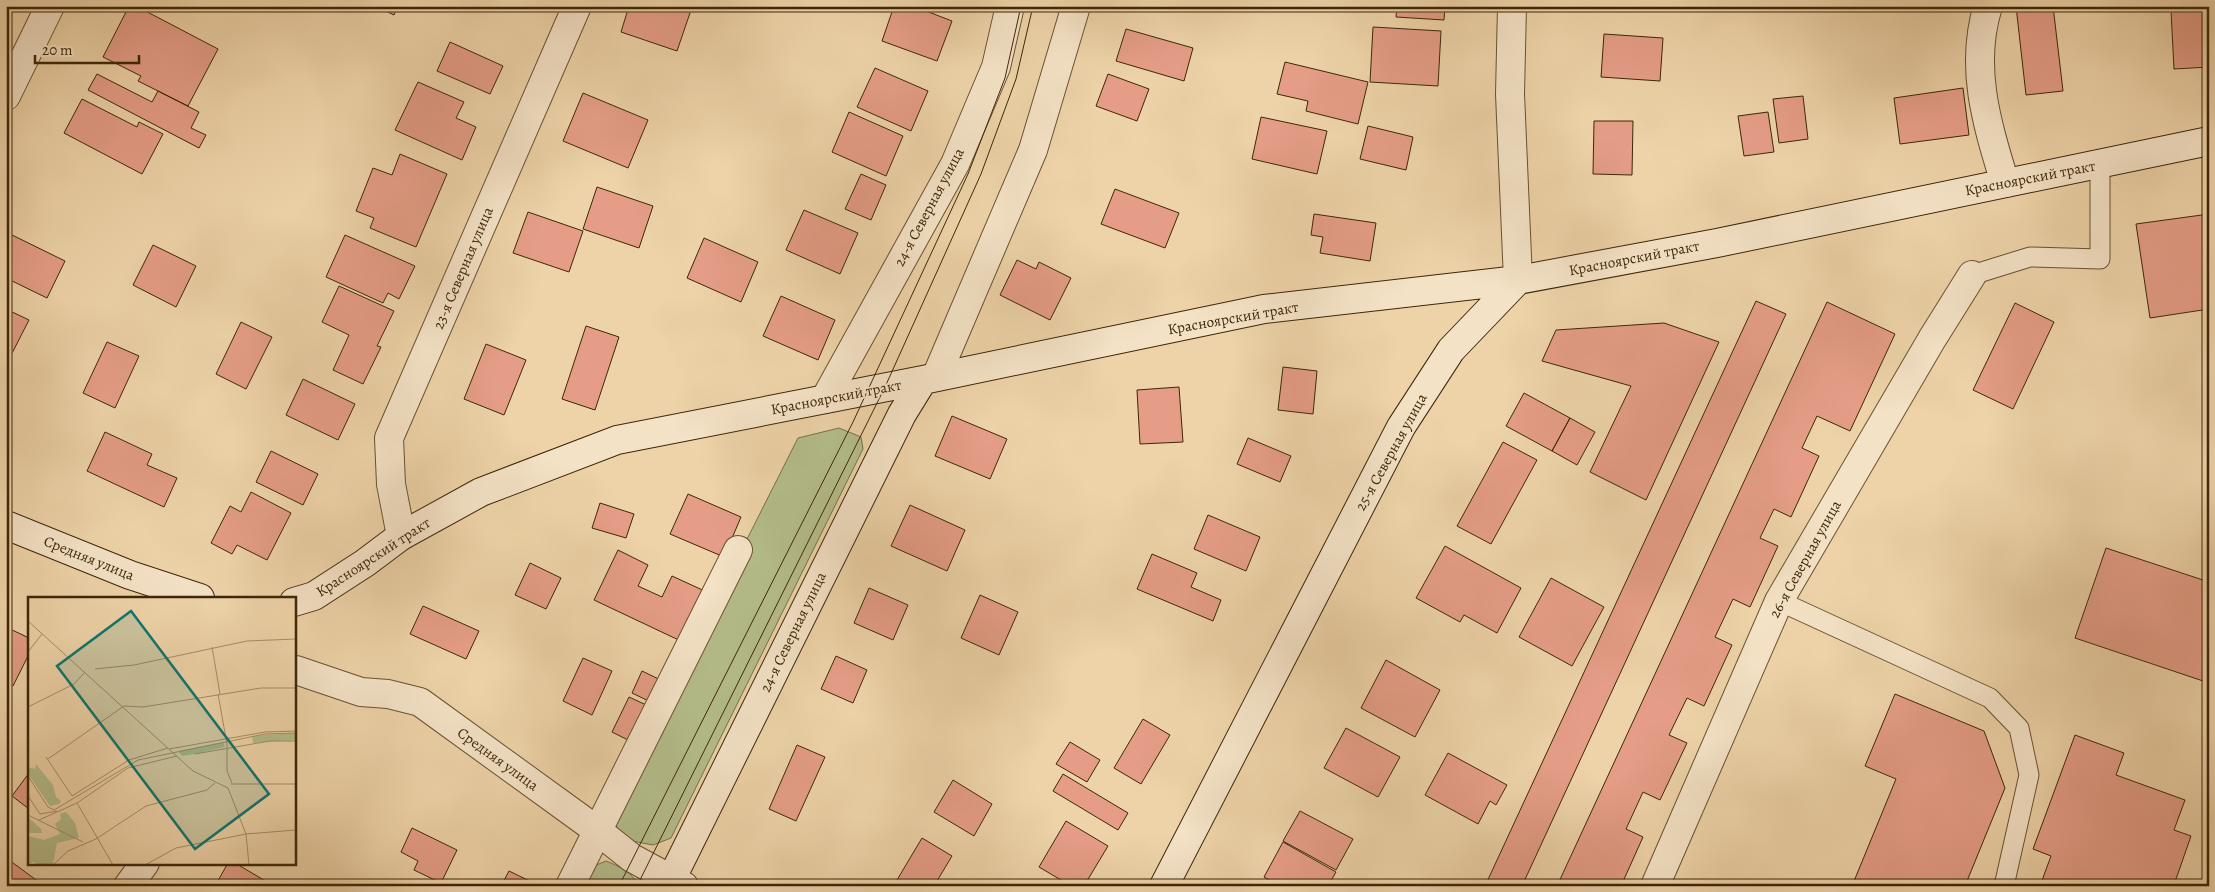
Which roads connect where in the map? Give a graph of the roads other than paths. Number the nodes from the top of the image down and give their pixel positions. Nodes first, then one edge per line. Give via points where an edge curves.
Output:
1 (50, 6) edge
2 (577, 6) edge
3 (1010, 6) edge
4 (1076, 6) edge
5 (1512, 6) edge
6 (1988, 6) edge
7 (6, 96) edge
8 (2209, 141) edge
9 (2100, 164) junction
10 (2005, 183) junction
11 (1972, 275) joint
12 (1518, 280) junction
13 (929, 379) junction
14 (825, 399) junction
15 (6, 526) edge
16 (401, 536) junction
17 (738, 550) dead end
18 (197, 597) edge
19 (1779, 601) junction
20 (295, 602) edge
21 (295, 668) edge
22 (598, 831) junction
23 (144, 864) edge
24 (674, 884) edge
25 (128, 886) edge
26 (570, 886) edge
27 (1164, 886) edge
28 (1655, 886) edge
29 (2004, 886) edge

1 - 7 street
2 - 16 street, 23-я Северная улица via 389,438 391,484
3 - 14 street, 24-я Северная улица via 996,67 954,164
4 - 13 street, 24-я Северная улица via 1033,150
5 - 12 street via 1510,94
6 - 10 street via 1981,28 1980,81
8 - 9 street, Красноярский тракт
9 - 10 street, Красноярский тракт
9 - 11 lane via 2100,259 2030,257
10 - 12 street, Красноярский тракт via 1717,243
11 - 19 street, 26-я Северная улица
12 - 13 street, Красноярский тракт via 1264,309
12 - 27 street, 25-я Северная улица via 1451,350 1401,427
13 - 14 street, Красноярский тракт
13 - 24 street, 24-я Северная улица via 902,414
14 - 16 street, Красноярский тракт via 617,440 481,492
15 - 18 street, Средняя улица via 130,575
16 - 20 street, Красноярский тракт via 314,596
17 - 22 street
19 - 28 street, 26-я Северная улица
19 - 29 lane via 1990,698 2019,728 2029,775
21 - 22 street, Средняя улица via 361,692 388,694 420,702
22 - 24 street, Средняя улица via 632,858
22 - 26 street
23 - 25 street

